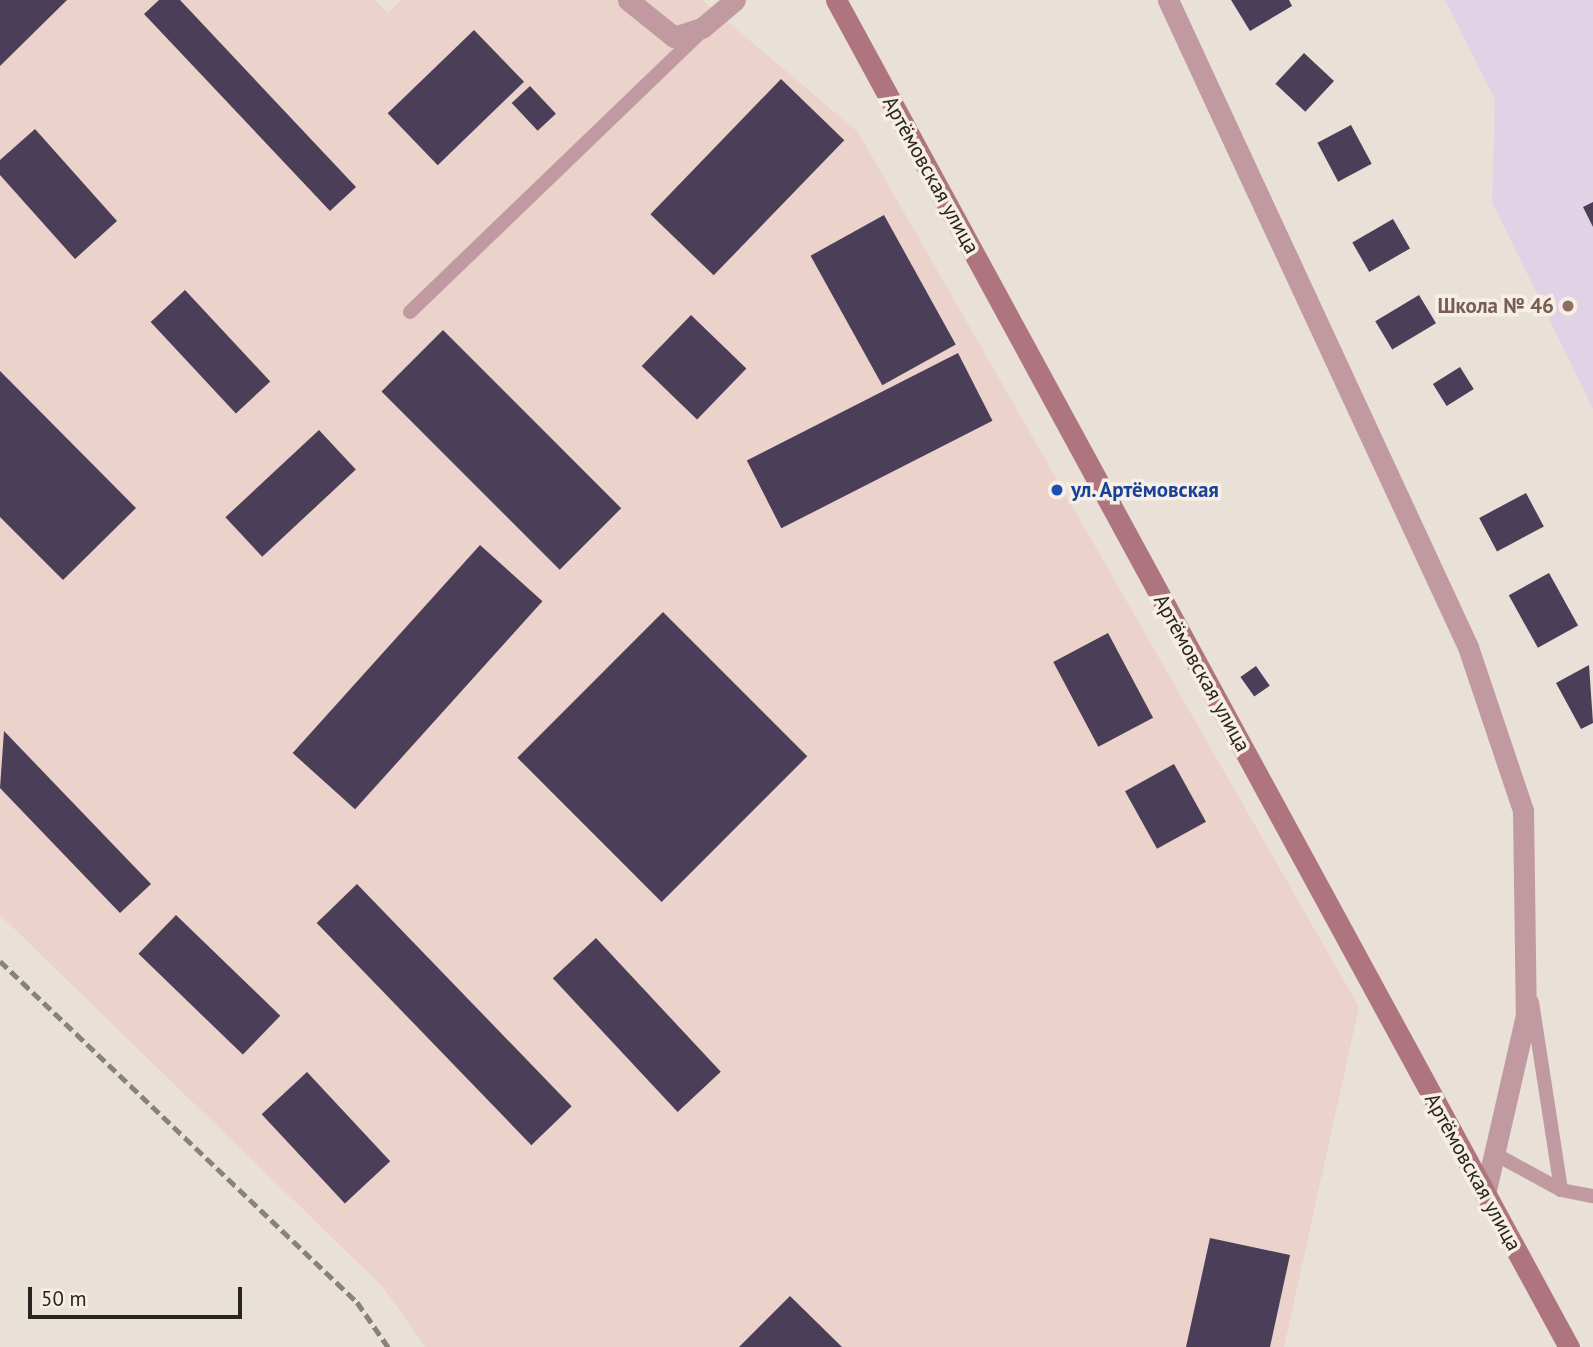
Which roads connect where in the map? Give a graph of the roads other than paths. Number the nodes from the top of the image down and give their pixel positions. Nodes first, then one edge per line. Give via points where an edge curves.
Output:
1 (628, 0) edge
2 (836, 0) edge
3 (1168, 0) edge
4 (731, 4) edge
5 (410, 312) dead end
6 (1525, 952) junction
7 (1494, 1154) junction
8 (1561, 1190) junction
9 (1485, 1194) junction
10 (1593, 1196) edge
11 (1569, 1347) edge

1 - 4 street via 663,35 688,35
2 - 9 street, Артёмовская улица
3 - 6 street via 1487,696 1523,810
4 - 5 lane
6 - 7 street via 1526,1015
6 - 8 lane
7 - 8 lane
7 - 9 street
8 - 10 lane
9 - 11 street, Артёмовская улица

